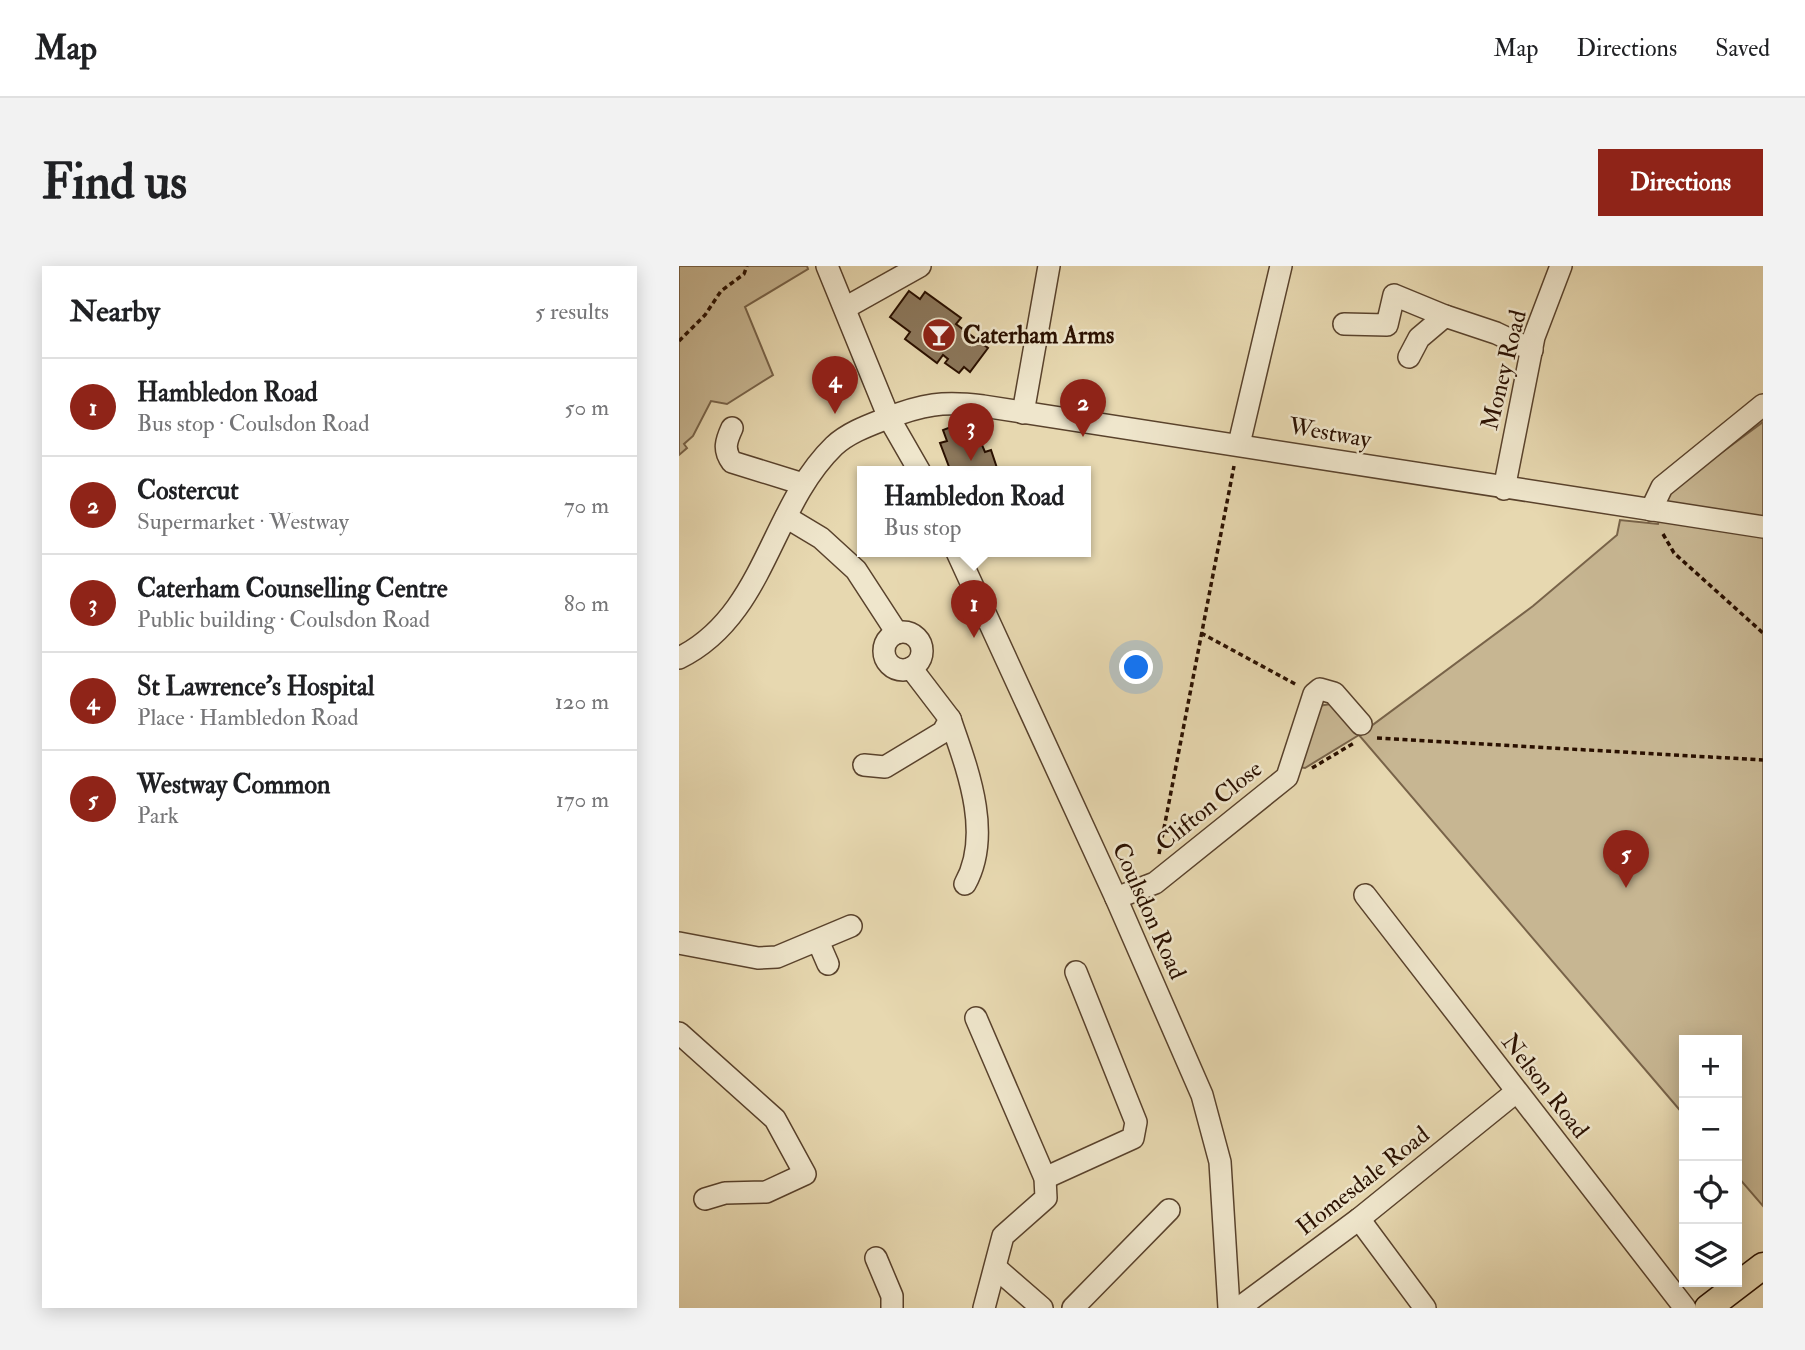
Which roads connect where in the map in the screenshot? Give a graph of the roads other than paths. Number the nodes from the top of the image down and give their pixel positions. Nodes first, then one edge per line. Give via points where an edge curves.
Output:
1 (827, 266) edge
2 (920, 266) edge
3 (1049, 266) edge
4 (1281, 266) edge
5 (1561, 266) edge
6 (845, 308) junction
7 (1445, 316) junction
8 (1344, 324) dead end
9 (1532, 350) junction
10 (1409, 357) dead end
11 (1763, 405) edge
12 (1023, 412) junction
13 (889, 418) junction
14 (732, 428) dead end
15 (1239, 444) junction
16 (917, 466) edge
17 (803, 484) junction
18 (1504, 489) junction
19 (1651, 510) junction
20 (786, 517) junction
21 (1763, 527) edge
22 (959, 557) edge
23 (679, 658) edge
24 (950, 719) junction
25 (1361, 724) dead end
26 (864, 765) dead end
27 (965, 884) dead end
28 (1365, 895) dead end
29 (1116, 898) junction
30 (851, 926) dead end
31 (818, 941) junction
32 (679, 943) edge
33 (828, 964) dead end
34 (1076, 972) dead end
35 (976, 1018) dead end
36 (679, 1033) edge
37 (1516, 1092) junction
38 (1045, 1178) junction
39 (705, 1199) dead end
40 (1169, 1210) dead end
41 (1359, 1219) junction
42 (876, 1258) dead end
43 (1763, 1266) edge
44 (996, 1268) junction
45 (892, 1308) edge
46 (983, 1308) edge
47 (1042, 1308) edge
48 (1073, 1308) edge
49 (1229, 1308) edge
50 (1239, 1308) edge
51 (1425, 1308) edge
52 (1685, 1308) edge
53 (1708, 1308) edge

1 - 6 street
2 - 6 street
3 - 12 street
4 - 15 street
5 - 9 street, Money Road
6 - 13 street
7 - 8 street via 1394,295 1387,325
7 - 9 street
7 - 10 street via 1419,338
9 - 18 street, Money Road
11 - 19 street via 1662,486
12 - 13 street, Westway via 954,402 927,404
12 - 15 street, Westway
13 - 16 street
13 - 17 street, Westway via 835,444
14 - 17 street via 726,454 732,462
15 - 18 street, Westway
17 - 20 street, Westway
18 - 19 street, Westway
19 - 21 street, Westway
20 - 23 street, Westway via 735,610 698,649
20 - 24 street via 821,538 856,570 897,633 887,641 887,660 898,669 911,668
22 - 29 street, Coulsdon Road
24 - 26 street via 943,732 885,767
24 - 27 street via 963,756 977,828 975,859
25 - 29 street, Clifton Close via 1333,693 1317,685 1287,777 1154,883
28 - 37 street, Nelson Road
29 - 49 street, Coulsdon Road via 1213,1130 1220,1162
30 - 31 street
31 - 32 street via 777,957 758,958
31 - 33 street
34 - 38 street via 1136,1122 1133,1138
35 - 38 street
36 - 39 street via 775,1119 805,1174 766,1192 725,1193
37 - 41 street, Homesdale Road
37 - 52 street, Nelson Road
38 - 44 street via 1045,1198 1003,1236
40 - 48 street
41 - 50 street, Homesdale Road
41 - 51 street
42 - 45 street via 892,1296
43 - 53 main road
44 - 46 street
44 - 47 street

